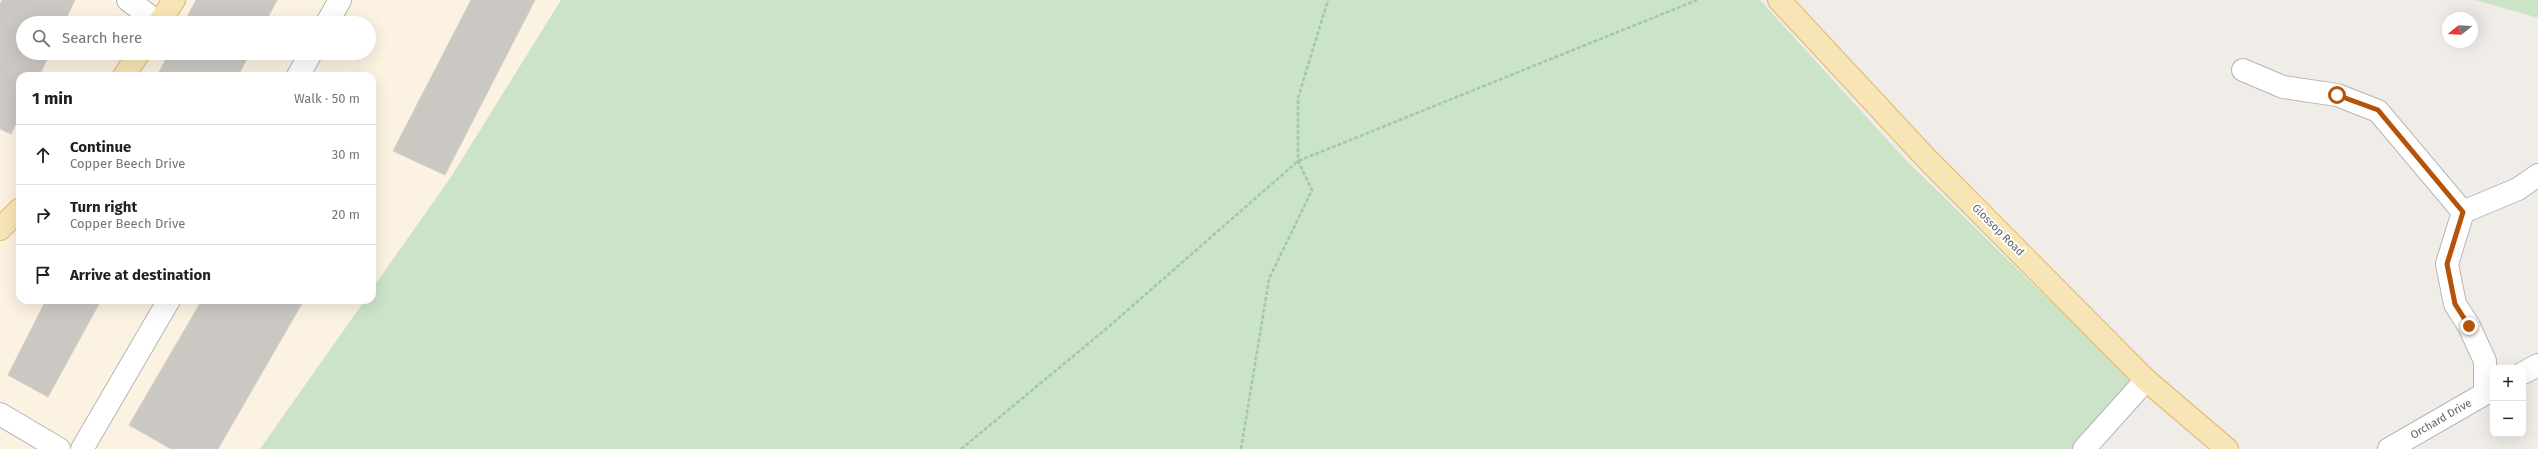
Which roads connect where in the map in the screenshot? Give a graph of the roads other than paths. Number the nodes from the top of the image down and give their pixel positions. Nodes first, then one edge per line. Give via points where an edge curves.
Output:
1 (128, 0) edge
2 (174, 0) edge
3 (340, 0) edge
4 (1780, 0) edge
5 (150, 16) edge
6 (164, 16) edge
7 (331, 16) edge
8 (134, 60) edge
9 (307, 60) edge
10 (2242, 70) dead end
11 (127, 72) edge
12 (300, 72) edge
13 (2538, 175) edge
14 (2463, 212) junction
15 (16, 213) edge
16 (0, 229) edge
17 (167, 304) edge
18 (2538, 365) edge
19 (2526, 371) edge
20 (2146, 380) junction
21 (2489, 391) edge
22 (0, 414) edge
23 (60, 449) edge
24 (82, 449) edge
25 (2084, 449) edge
26 (2227, 449) edge
27 (2389, 449) edge

1 - 5 street
2 - 6 main road
3 - 7 street
4 - 20 main road, Glossop Road via 1926,158
8 - 11 main road
9 - 12 street
10 - 14 street via 2283,87 2337,95 2378,110
13 - 14 street via 2518,189
14 - 21 street via 2447,264 2455,304 2485,360
15 - 16 main road
17 - 24 street
18 - 19 street
20 - 25 street
20 - 26 main road, Glossop Road
21 - 27 street, Orchard Drive
22 - 23 street

